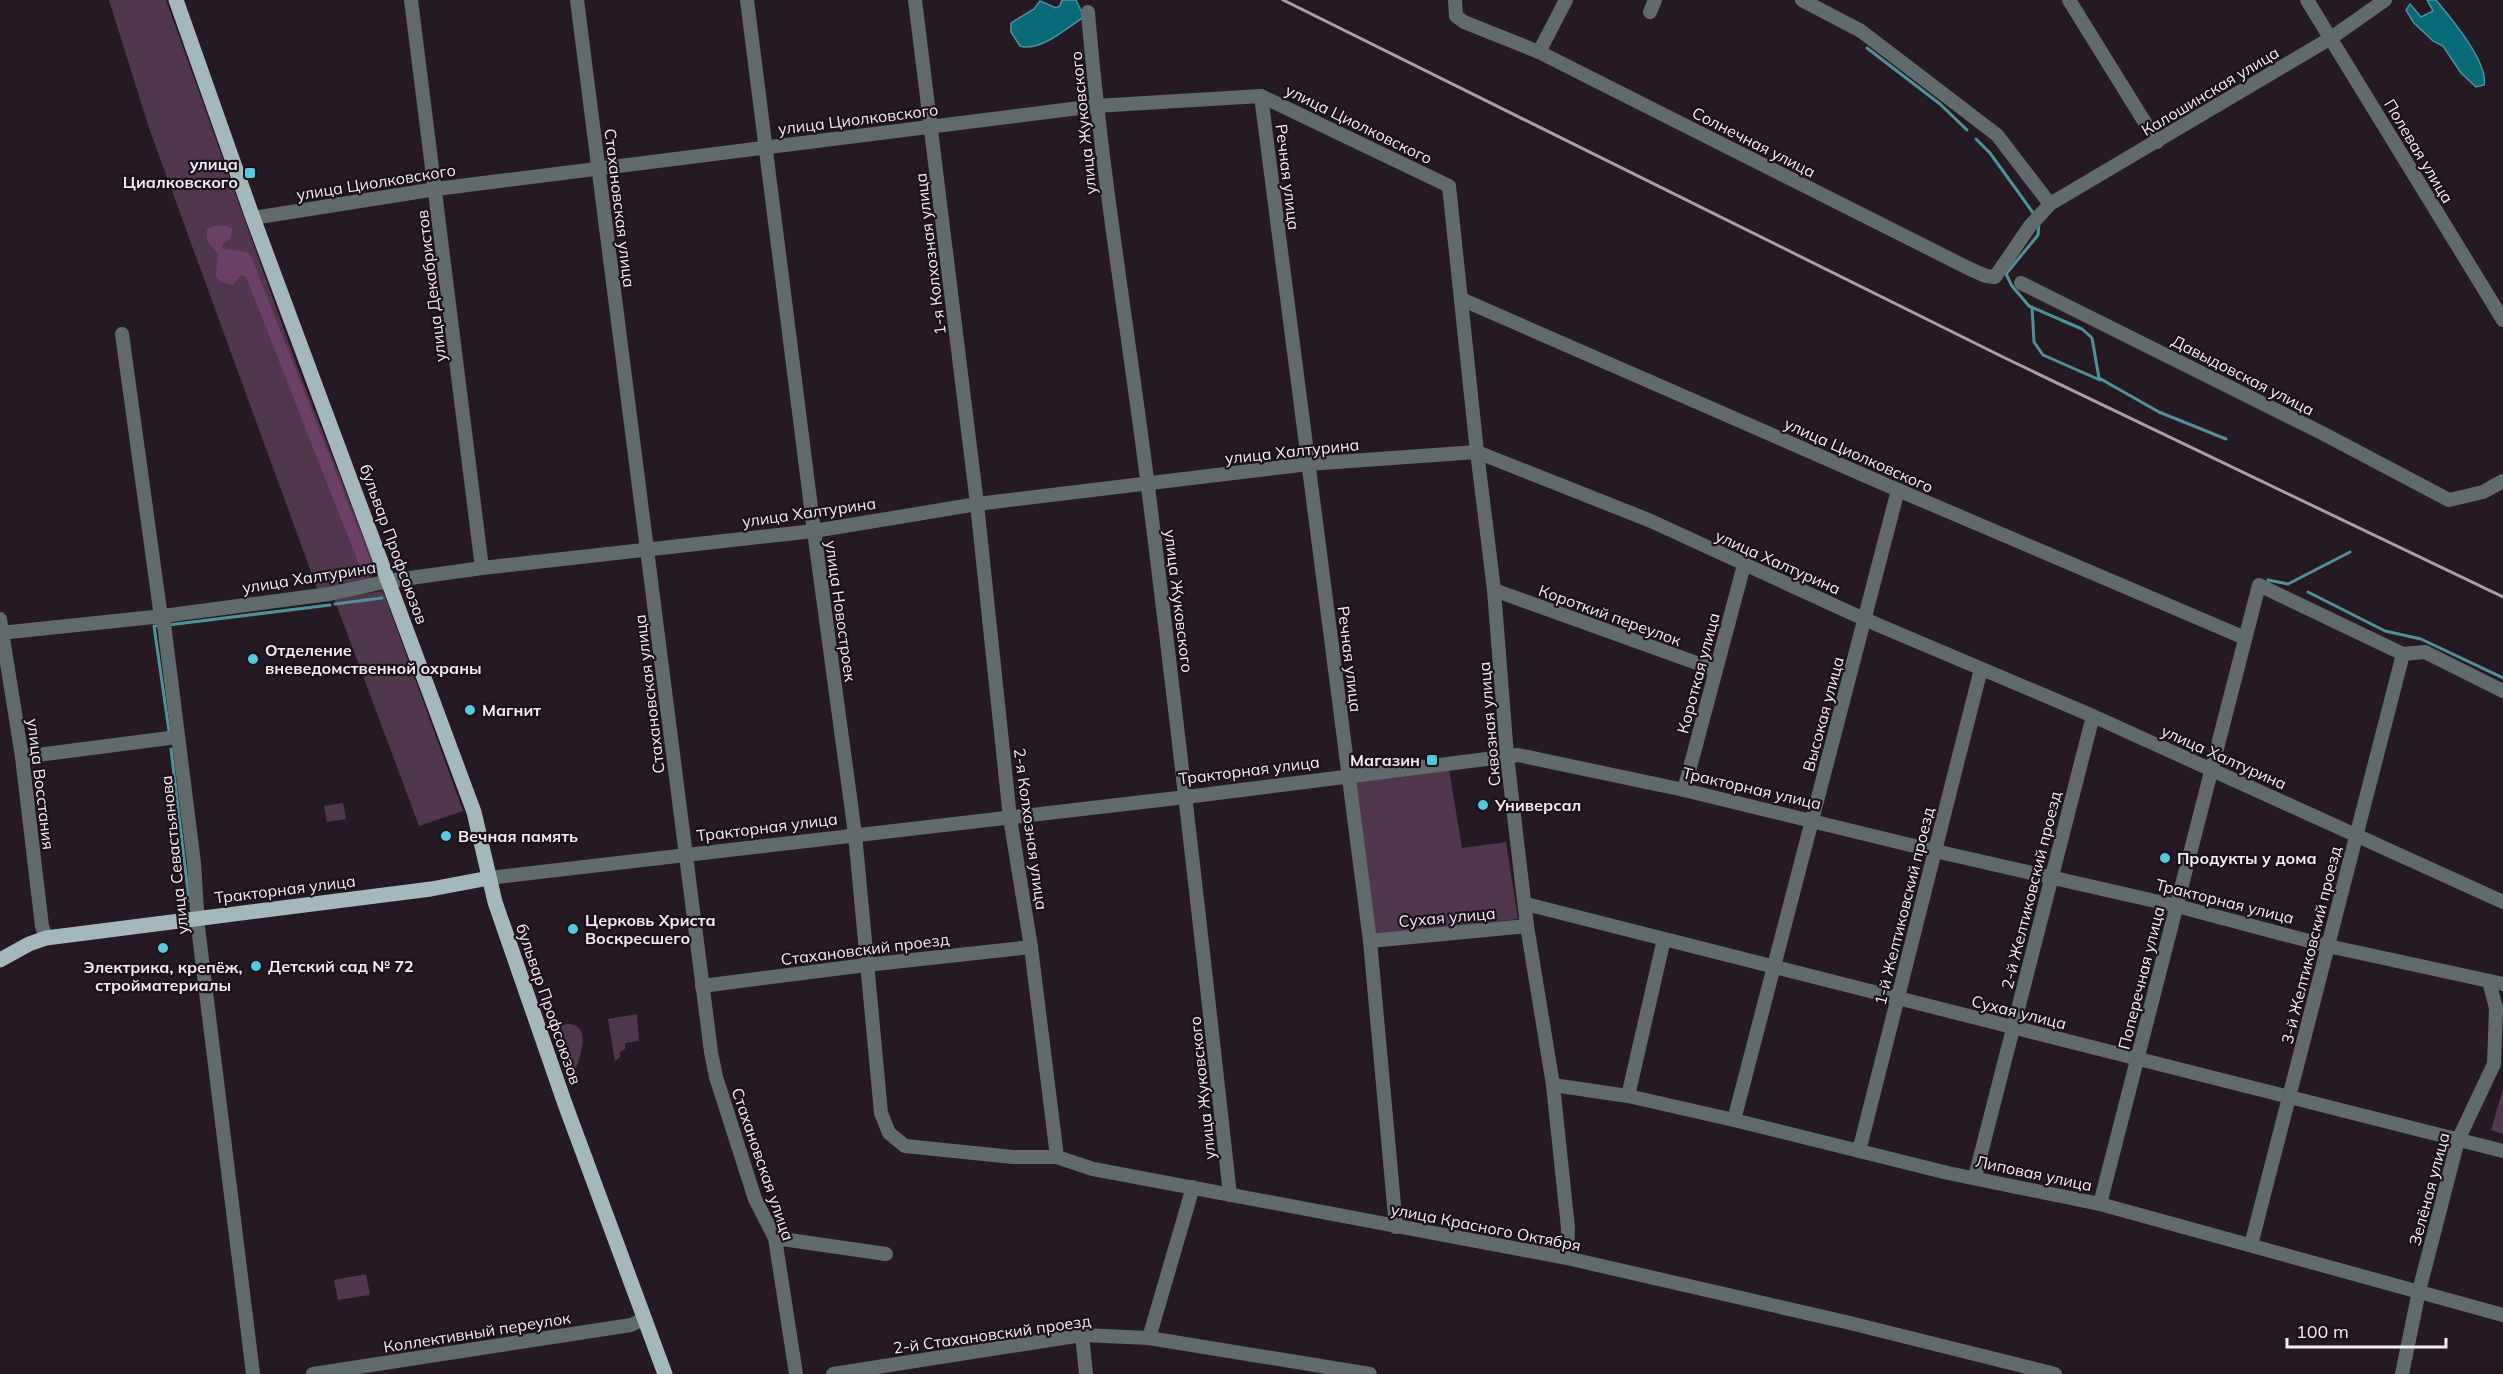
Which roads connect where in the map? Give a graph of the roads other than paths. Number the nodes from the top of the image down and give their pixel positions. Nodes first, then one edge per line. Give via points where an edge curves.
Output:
1 (176, 0) edge
2 (411, 0) edge
3 (577, 0) edge
4 (747, 0) edge
5 (915, 0) edge
6 (1455, 0) edge
7 (1566, 0) edge
8 (1802, 0) edge
9 (2069, 0) edge
10 (2307, 0) edge
11 (2385, 0) edge
12 (1088, 12) dead end
13 (2331, 38) junction
14 (1539, 52) junction
15 (1261, 96) junction
16 (1095, 106) junction
17 (932, 126) junction
18 (2157, 142) junction
19 (766, 146) junction
20 (599, 169) junction
21 (1449, 186) joint
22 (436, 189) junction
23 (2045, 209) junction
24 (253, 218) junction
25 (2030, 226) joint
26 (2021, 283) dead end
27 (1461, 298) junction
28 (2503, 320) edge
29 (122, 334) dead end
30 (1477, 452) junction
31 (1308, 464) junction
32 (2503, 481) edge
33 (1147, 483) junction
34 (1898, 490) junction
35 (977, 504) junction
36 (814, 531) junction
37 (648, 548) junction
38 (1744, 565) junction
39 (482, 568) junction
40 (388, 581) junction
41 (1494, 590) junction
42 (163, 616) junction
43 (0, 619) edge
44 (1864, 619) junction
45 (1, 633) edge
46 (2245, 638) junction
47 (2403, 654) junction
48 (1981, 669) junction
49 (1716, 670) junction
50 (2503, 691) edge
51 (2093, 716) junction
52 (177, 737) junction
53 (1507, 756) junction
54 (22, 758) junction
55 (2211, 770) junction
56 (1348, 776) junction
57 (1684, 790) junction
58 (1186, 797) junction
59 (1010, 818) junction
60 (1812, 820) junction
61 (855, 834) junction
62 (2357, 835) junction
63 (1935, 851) junction
64 (684, 856) junction
65 (2052, 877) junction
66 (489, 878) junction
67 (2503, 902) edge
68 (1526, 904) junction
69 (2176, 906) junction
70 (197, 919) junction
71 (1527, 926) junction
72 (46, 938) junction
73 (1664, 939) junction
74 (1370, 941) junction
75 (2328, 946) junction
76 (1031, 947) junction
77 (0, 960) edge
78 (866, 964) junction
79 (1774, 967) junction
80 (2496, 983) edge
81 (702, 986) junction
82 (1897, 998) junction
83 (2013, 1028) junction
84 (2137, 1059) junction
85 (1553, 1085) junction
86 (1628, 1096) junction
87 (2289, 1097) junction
88 (1734, 1120) junction
89 (2458, 1140) junction
90 (905, 1146) joint
91 (1859, 1151) junction
92 (2503, 1151) edge
93 (1056, 1157) junction
94 (1975, 1178) junction
95 (1193, 1187) junction
96 (1230, 1195) junction
97 (2100, 1204) junction
98 (1396, 1227) junction
99 (775, 1238) junction
100 (2251, 1245) junction
101 (886, 1254) dead end
102 (1567, 1258) junction
103 (2419, 1291) junction
104 (2503, 1315) edge
105 (644, 1319) junction
106 (1082, 1335) junction
107 (1149, 1338) junction
108 (253, 1374) edge
109 (313, 1374) edge
110 (665, 1374) edge
111 (796, 1374) edge
112 (833, 1374) edge
113 (1086, 1374) edge
114 (1370, 1374) edge
115 (2055, 1374) edge
116 (2402, 1374) edge

1 - 24 main road, бульвар Профсоюзов
2 - 22 street, улица Декабристов
3 - 20 street, Стахановская улица
4 - 19 street, улица Новостроек
5 - 17 street, 1-я Колхозная улица
6 - 14 street, Солнечная улица via 1456,16 1464,22
7 - 14 street
8 - 23 street via 1861,31 1997,135
9 - 18 street
10 - 13 street, Полевая улица
11 - 13 street, Калошинская улица
12 - 16 street, улица Жуковского
13 - 18 street, Калошинская улица
13 - 28 street, Полевая улица
14 - 25 street, Солнечная улица via 1986,276 1995,277
15 - 16 street, улица Циолковского
15 - 21 street, улица Циолковского
15 - 31 street, Речная улица
16 - 17 street, улица Циолковского
16 - 33 street, улица Жуковского
17 - 19 street, улица Циолковского
17 - 35 street, 1-я Колхозная улица
18 - 23 street, Калошинская улица
19 - 20 street, улица Циолковского
19 - 36 street, улица Новостроек
20 - 22 street, улица Циолковского
20 - 37 street, Стахановская улица
21 - 27 street, Сквозная улица
22 - 24 street, улица Циолковского
22 - 39 street, улица Декабристов
23 - 25 street, Калошинская улица
24 - 40 main road, бульвар Профсоюзов
26 - 32 street, Давыдовская улица via 2449,500 2482,492
27 - 30 street, Сквозная улица
27 - 34 street, улица Циолковского
29 - 42 street, улица Севастьянова
30 - 31 street, улица Халтурина
30 - 38 street, улица Халтурина via 1651,522
30 - 41 street, Сквозная улица
31 - 33 street, улица Халтурина
31 - 56 street, Речная улица
33 - 35 street, улица Халтурина
33 - 58 street, улица Жуковского
34 - 44 street, Высокая улица
34 - 46 street, улица Циолковского
35 - 36 street, улица Халтурина
35 - 59 street, 2-я Колхозная улица
36 - 37 street, улица Халтурина
36 - 61 street, улица Новостроек
37 - 39 street, улица Халтурина
37 - 64 street, Стахановская улица
38 - 44 street, улица Халтурина
38 - 49 street, Короткая улица
39 - 40 street, улица Халтурина
40 - 42 street, улица Халтурина via 328,594
40 - 66 main road, бульвар Профсоюзов via 474,812
41 - 49 street, Короткий переулок
41 - 53 street, Сквозная улица
42 - 45 street, улица Халтурина
42 - 52 street, улица Севастьянова
43 - 45 street, улица Восстания
44 - 48 street, улица Халтурина
44 - 60 street, Высокая улица
45 - 54 street, улица Восстания
46 - 47 street, Поперечная улица via 2259,585
46 - 55 street, Поперечная улица
47 - 50 street via 2425,652
47 - 62 street, 3-й Желтиковский проезд
48 - 51 street, улица Халтурина
48 - 63 street, 1-й Желтиковский проезд
49 - 57 street, Короткая улица
51 - 55 street, улица Халтурина
51 - 65 street, 2-й Желтиковский проезд
52 - 54 street
52 - 70 street, улица Севастьянова via 194,863
53 - 56 street, Тракторная улица
53 - 57 street, Тракторная улица via 1518,755
53 - 68 street, Сквозная улица
54 - 72 street, улица Восстания
55 - 62 street, улица Халтурина
55 - 69 street, Поперечная улица
56 - 58 street, Тракторная улица
56 - 74 street, Речная улица
57 - 60 street, Тракторная улица
58 - 59 street, Тракторная улица
58 - 96 street, улица Жуковского
59 - 61 street, Тракторная улица
59 - 76 street, 2-я Колхозная улица
60 - 63 street, Тракторная улица
60 - 79 street, Высокая улица
61 - 64 street, Тракторная улица
61 - 78 street, улица Новостроек
62 - 67 street, улица Халтурина
62 - 75 street, 3-й Желтиковский проезд
63 - 65 street, Тракторная улица
63 - 82 street, 1-й Желтиковский проезд
64 - 66 street, Тракторная улица
64 - 81 street, Стахановская улица
65 - 69 street, Тракторная улица
65 - 83 street, 2-й Желтиковский проезд
66 - 70 main road, Тракторная улица
66 - 105 main road, бульвар Профсоюзов via 561,1094
68 - 71 street, Сквозная улица
68 - 73 street, Сухая улица
69 - 75 street, Тракторная улица
69 - 84 street, Поперечная улица
70 - 72 main road, Тракторная улица
70 - 108 street, улица Севастьянова
71 - 74 street, Сухая улица
71 - 85 street, Сквозная улица
72 - 77 main road, Тракторная улица
73 - 79 street, Сухая улица
73 - 86 street
74 - 98 street, Речная улица
75 - 80 street, Тракторная улица
75 - 87 street, 3-й Желтиковский проезд
76 - 78 street, Стахановский проезд
76 - 93 street, 2-я Колхозная улица
78 - 81 street, Стахановский проезд
78 - 90 street, улица Новостроек via 881,1113 889,1133
79 - 82 street, Сухая улица
79 - 88 street, Высокая улица
80 - 89 street, Зелёная улица via 2494,1065
81 - 99 street, Стахановская улица via 716,1077 755,1199
82 - 83 street, Сухая улица
82 - 91 street, 1-й Желтиковский проезд
83 - 84 street, Сухая улица
83 - 94 street, 2-й Желтиковский проезд
84 - 87 street, Сухая улица
84 - 97 street, Поперечная улица
85 - 86 street, Липовая улица
85 - 102 street, Сквозная улица via 1568,1228
86 - 88 street, Липовая улица
87 - 89 street, Сухая улица
87 - 100 street, 3-й Желтиковский проезд
88 - 91 street, Липовая улица
89 - 92 street, Сухая улица
89 - 103 street, Зелёная улица
90 - 93 street, улица Красного Октября via 1013,1157
91 - 94 street, Липовая улица
93 - 95 street, улица Красного Октября via 1093,1169
94 - 97 street, Липовая улица
95 - 96 street, улица Красного Октября
95 - 107 street
96 - 98 street, улица Красного Октября
97 - 100 street, Липовая улица
98 - 102 street, улица Красного Октября
99 - 101 street
99 - 111 street, Стахановская улица
100 - 103 street, Липовая улица
102 - 115 street, улица Красного Октября
103 - 104 street, Липовая улица
103 - 116 street, Зелёная улица
105 - 109 street, Коллективный переулок via 631,1325
105 - 110 main road, бульвар Профсоюзов
106 - 107 street, 2-й Стахановский проезд
106 - 112 street, 2-й Стахановский проезд
106 - 113 street
107 - 114 street, 2-й Стахановский проезд

